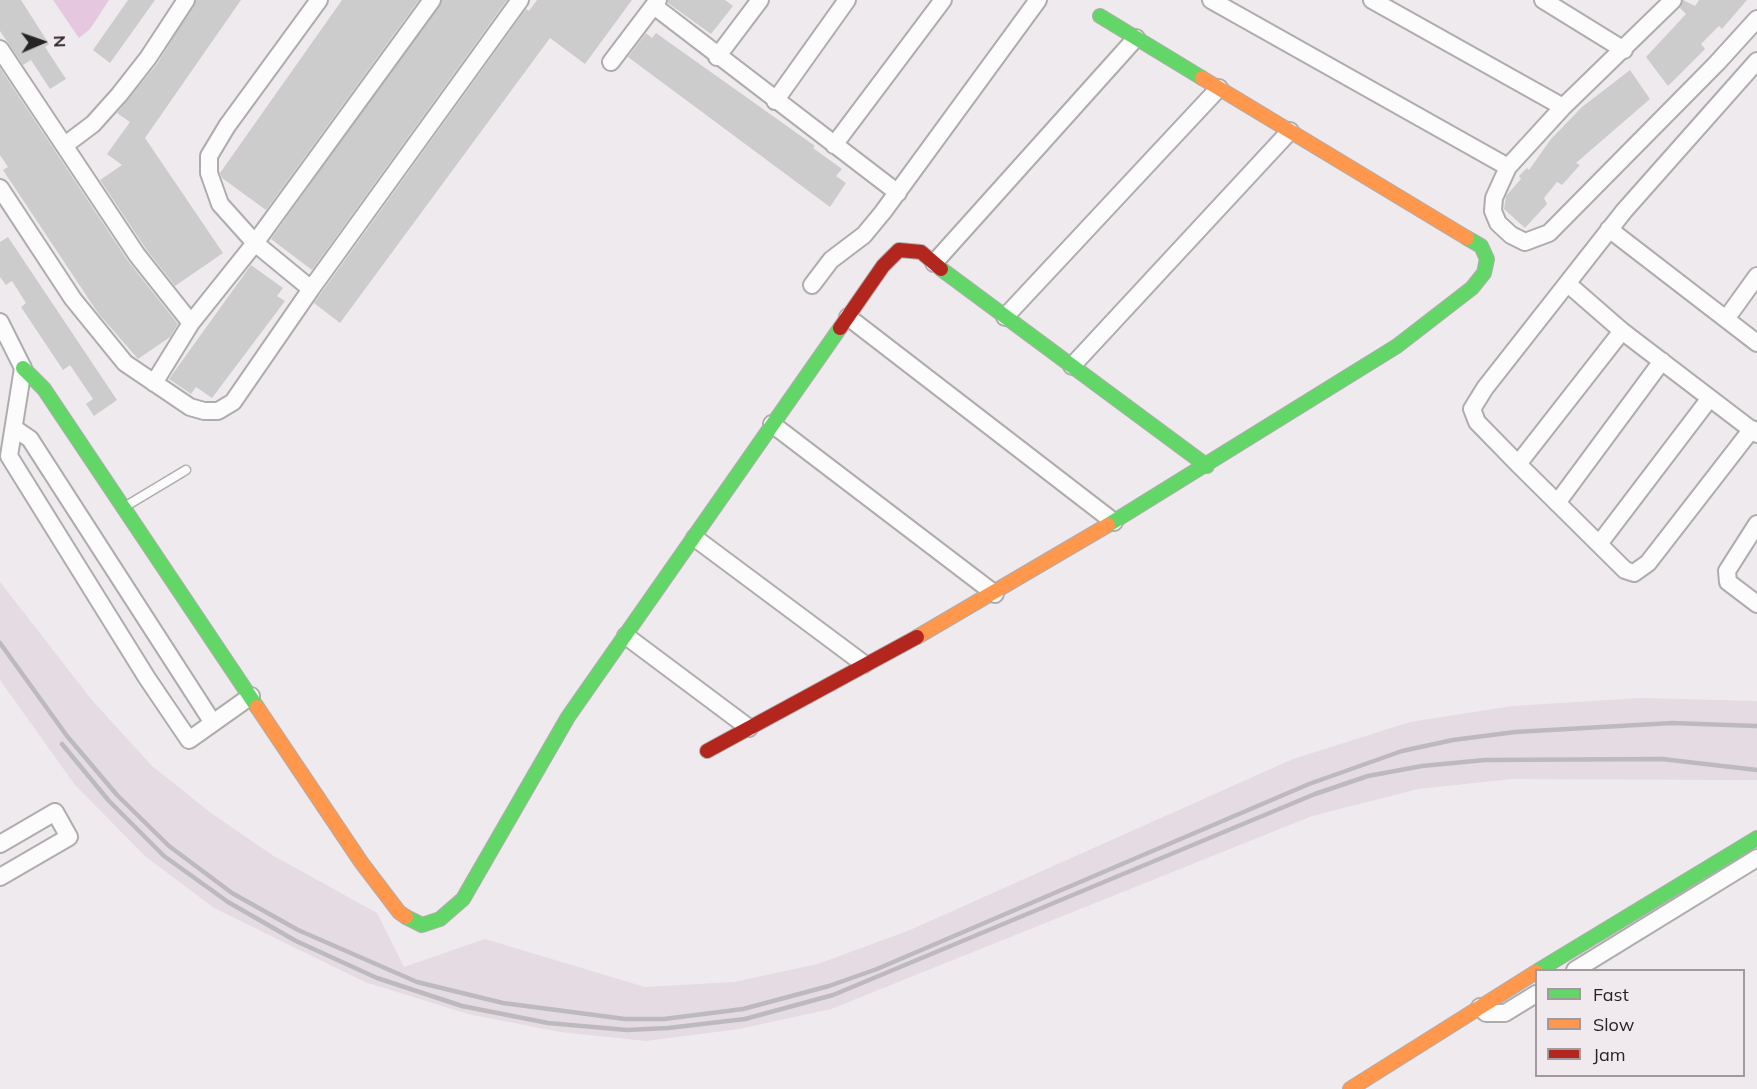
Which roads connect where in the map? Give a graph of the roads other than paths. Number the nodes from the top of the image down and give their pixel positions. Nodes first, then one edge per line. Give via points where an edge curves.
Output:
1 (186, 0) edge
2 (319, 0) edge
3 (432, 0) edge
4 (519, 0) edge
5 (760, 0) edge
6 (847, 0) edge
7 (942, 0) edge
8 (1038, 0) edge
9 (1210, 0) edge
10 (1372, 0) edge
11 (1544, 0) edge
12 (1673, 0) edge
13 (656, 3) edge
14 (1100, 16) dead end
15 (1757, 19) edge
16 (1136, 38) junction
17 (0, 50) edge
18 (1624, 50) junction
19 (717, 57) junction
20 (1757, 61) edge
21 (611, 62) dead end
22 (1220, 88) junction
23 (775, 101) junction
24 (1563, 107) junction
25 (1290, 131) junction
26 (65, 145) junction
27 (834, 145) junction
28 (1508, 167) junction
29 (0, 188) edge
30 (898, 193) junction
31 (1609, 229) junction
32 (255, 243) junction
33 (934, 263) junction
34 (1757, 276) edge
35 (1568, 284) junction
36 (812, 285) dead end
37 (311, 289) junction
38 (848, 317) junction
39 (1005, 317) junction
40 (1726, 319) junction
41 (0, 322) edge
42 (191, 323) junction
43 (1622, 331) junction
44 (1757, 343) edge
45 (1662, 361) junction
46 (1072, 366) junction
47 (23, 368) junction
48 (154, 383) junction
49 (1710, 398) junction
50 (772, 424) junction
51 (14, 428) junction
52 (1754, 431) edge
53 (1518, 464) junction
54 (1207, 466) junction
55 (186, 470) dead end
56 (1557, 503) junction
57 (123, 507) junction
58 (1114, 522) junction
59 (1757, 524) edge
60 (695, 538) junction
61 (1599, 544) junction
62 (994, 594) junction
63 (1757, 604) edge
64 (626, 636) junction
65 (864, 664) junction
66 (251, 696) junction
67 (213, 723) junction
68 (749, 728) junction
69 (707, 751) dead end
70 (1757, 838) edge
71 (0, 844) edge
72 (1757, 858) edge
73 (0, 877) edge
74 (1541, 969) edge
75 (1577, 969) edge
76 (1535, 973) edge
77 (1535, 995) edge
78 (1480, 1007) junction
79 (1350, 1089) edge

1 - 26 street via 119,96 93,124
2 - 32 street via 221,133 209,156 209,173 220,204
3 - 32 street
4 - 37 street
5 - 19 street
6 - 23 street
7 - 27 street
8 - 30 street
9 - 28 street
10 - 24 street
11 - 18 street
12 - 18 street
13 - 19 street
13 - 21 street
14 - 16 street
15 - 28 street via 1549,233 1525,242 1498,223 1493,211 1494,198
16 - 22 street
16 - 33 street
17 - 26 street
18 - 24 street
19 - 23 street
20 - 31 street
22 - 25 street
22 - 39 street
23 - 27 street
24 - 28 street
25 - 46 street
25 - 54 street via 1481,246 1486,259 1485,273 1472,288 1397,346
26 - 42 street via 136,255
27 - 30 street
29 - 48 street via 80,307 125,363
30 - 36 street via 864,235 831,260
31 - 35 street
31 - 40 street
32 - 37 street
32 - 42 street
33 - 38 street via 921,252 899,250 883,266
33 - 39 street
34 - 40 street
35 - 43 street
35 - 53 street via 1472,409 1477,422
37 - 48 street via 246,384 218,411 190,407
38 - 50 street
38 - 58 street
39 - 46 street
40 - 44 street
41 - 47 street
42 - 48 street
43 - 45 street
43 - 53 street
45 - 49 street
45 - 56 street
46 - 54 street
47 - 51 street
47 - 57 street via 44,389
49 - 52 street
49 - 61 street
50 - 60 street
50 - 62 street
51 - 67 street via 30,439
51 - 67 street via 9,456 147,678 189,740
52 - 61 street via 1641,570 1630,573
53 - 56 street
54 - 58 street
55 - 57 lane
56 - 61 street
57 - 66 street
58 - 62 street
59 - 63 street via 1727,571 1728,582
60 - 64 street
60 - 65 street
62 - 65 street
64 - 66 street via 568,717 463,899 432,923 408,920 383,892
64 - 68 street
65 - 68 street
66 - 67 street
68 - 69 street
70 - 74 street
71 - 73 street via 55,812 69,837
72 - 75 street
76 - 78 street
77 - 78 street via 1505,1013 1486,1013
78 - 79 street

